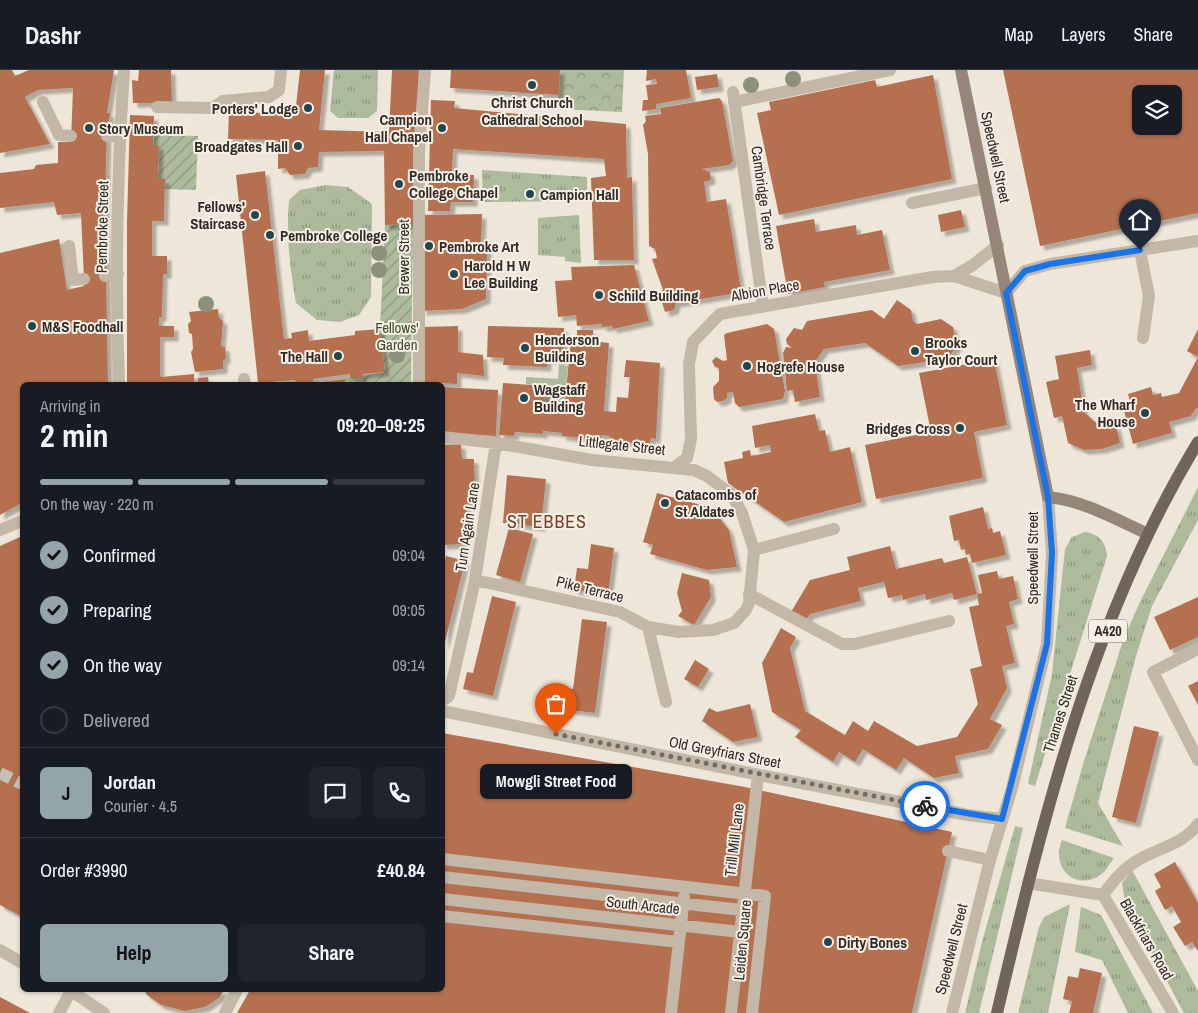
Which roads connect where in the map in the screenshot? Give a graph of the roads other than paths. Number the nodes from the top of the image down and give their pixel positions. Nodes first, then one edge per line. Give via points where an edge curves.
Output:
1 (124, 70) edge
2 (281, 70) edge
3 (425, 70) edge
4 (890, 70) edge
5 (961, 70) edge
6 (834, 76) edge
7 (43, 102) dead end
8 (157, 107) dead end
9 (71, 136) dead end
10 (986, 188) junction
11 (912, 204) dead end
12 (1198, 241) edge
13 (998, 245) junction
14 (68, 246) dead end
15 (1140, 250) junction
16 (954, 276) junction
17 (84, 279) dead end
18 (1006, 293) junction
19 (763, 307) junction
20 (1143, 338) dead end
21 (119, 382) edge
22 (419, 382) edge
23 (445, 437) edge
24 (1198, 442) edge
25 (496, 443) junction
26 (676, 466) junction
27 (1048, 497) junction
28 (20, 522) edge
29 (834, 529) dead end
30 (0, 530) edge
31 (1148, 534) junction
32 (754, 550) junction
33 (475, 580) junction
34 (750, 594) junction
35 (949, 621) dead end
36 (648, 627) junction
37 (1198, 649) edge
38 (445, 698) edge
39 (666, 702) dead end
40 (445, 712) edge
41 (1198, 760) edge
42 (758, 775) junction
43 (1002, 819) junction
44 (1198, 824) edge
45 (948, 851) dead end
46 (445, 859) edge
47 (990, 860) junction
48 (547, 869) junction
49 (445, 877) edge
50 (1028, 883) junction
51 (685, 887) junction
52 (1103, 894) junction
53 (445, 899) edge
54 (742, 910) junction
55 (445, 916) edge
56 (540, 927) junction
57 (740, 932) junction
58 (679, 942) junction
59 (0, 950) edge
60 (20, 962) edge
61 (69, 992) edge
62 (73, 992) edge
63 (236, 992) edge
64 (59, 1013) edge
65 (104, 1013) edge
66 (225, 1013) edge
67 (671, 1013) edge
68 (731, 1013) edge
69 (752, 1013) edge
70 (952, 1013) edge
71 (997, 1013) edge
72 (1172, 1013) edge

1 - 21 street, Pembroke Street via 114,136 112,344
2 - 8 street via 279,90 269,97 223,101 212,108
3 - 22 street, Brewer Street via 419,151
4 - 6 street
5 - 10 street, Speedwell Street
6 - 19 street, Cambridge Terrace via 733,97
7 - 9 street via 59,135
10 - 11 street
10 - 13 street, Speedwell Street
12 - 15 street
13 - 16 street, Albion Place via 973,266
13 - 18 street, Speedwell Street
14 - 17 street via 73,280
15 - 18 street via 1025,271
15 - 20 street via 1149,296
16 - 18 street, Albion Place
16 - 19 street, Albion Place via 926,278
18 - 27 street, Speedwell Street
19 - 26 street, Albion Place via 720,314 693,342 689,364 691,439 687,458
23 - 25 street, Littlegate Street
24 - 31 main road, Thames Street / A420
25 - 26 street, Littlegate Street via 592,460
25 - 33 street, Turn Again Lane
26 - 32 street, Littlegate Street via 707,476 732,495 742,513
27 - 31 street via 1070,499
27 - 43 street, Speedwell Street via 1052,553 1047,644
28 - 30 street
29 - 32 street
31 - 50 main road, Thames Street / A420 via 1082,697
32 - 34 street, Pike Terrace
33 - 36 street, Pike Terrace via 620,612
33 - 38 street, Turn Again Lane
34 - 35 street via 842,644 855,644
34 - 36 street, Pike Terrace via 746,610 734,623 713,630 679,632
36 - 39 street
37 - 41 street via 1153,672
40 - 42 street, Old Greyfriars Street
42 - 43 street, Old Greyfriars Street
42 - 54 street, Trill Mill Lane
43 - 47 street, Speedwell Street
44 - 52 street via 1189,836 1134,862
45 - 47 street
46 - 48 street, South Arcade
47 - 70 street, Speedwell Street
48 - 51 street, South Arcade
48 - 56 street
49 - 54 street, South Arcade
50 - 52 street, Blackfriars Road
50 - 71 main road, Thames Street / A420
51 - 58 street
51 - 69 street, Leiden Square via 765,896
52 - 72 street, Blackfriars Road
53 - 57 street, South Arcade
54 - 57 street, Leiden Square
55 - 56 street
56 - 58 street
57 - 68 street, Leiden Square
58 - 67 street
59 - 60 street
61 - 64 street
62 - 65 street
63 - 66 street

